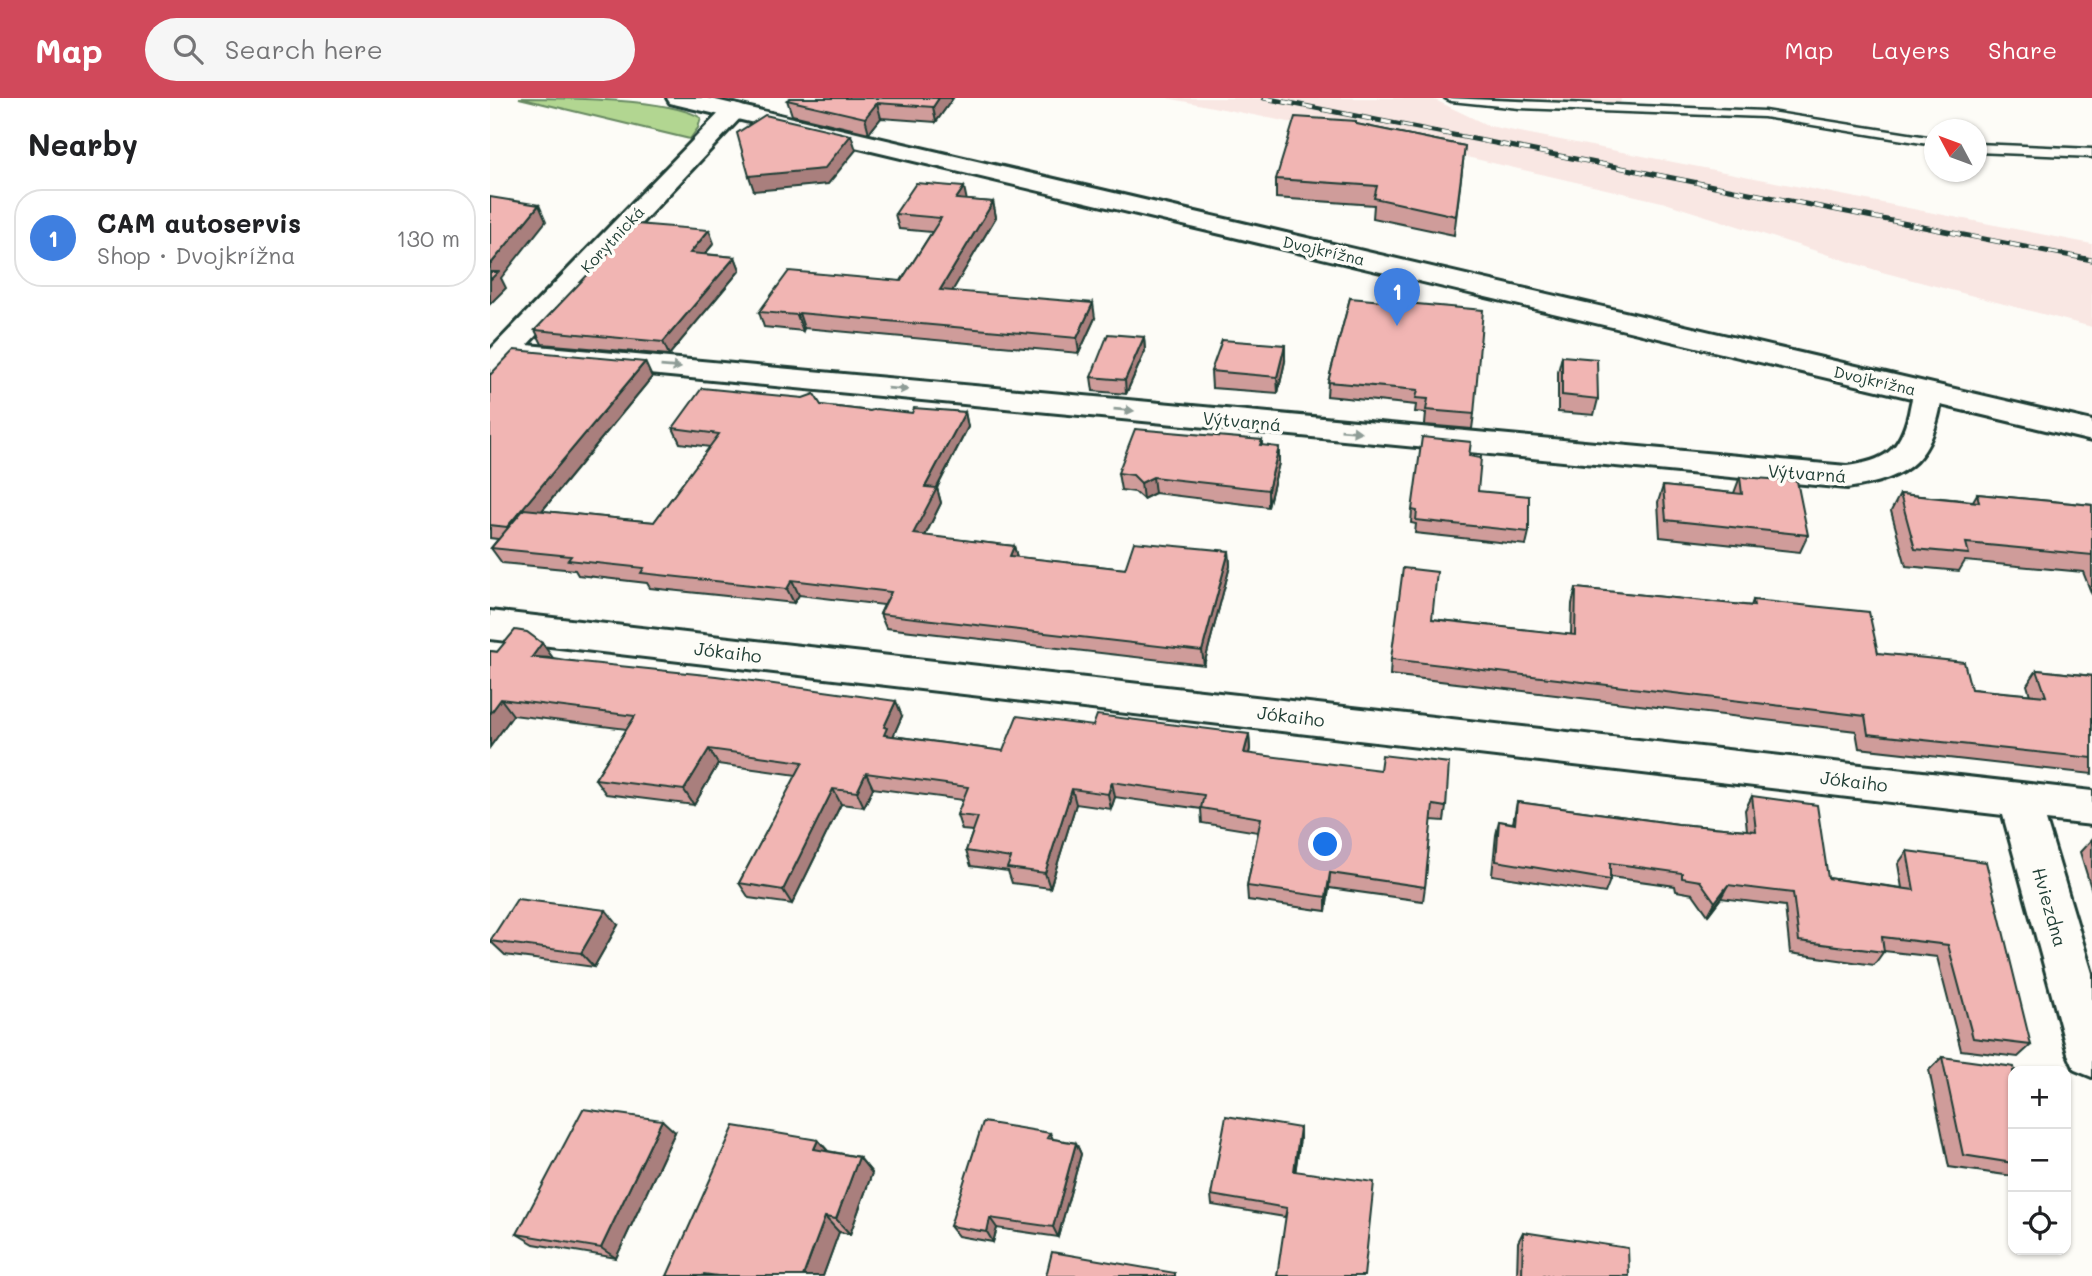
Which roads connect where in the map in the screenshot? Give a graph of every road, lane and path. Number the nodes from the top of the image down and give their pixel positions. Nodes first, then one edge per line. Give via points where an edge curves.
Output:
1 (678, 98) edge
2 (1451, 98) edge
3 (1681, 98) edge
4 (734, 111) junction
5 (1696, 111) junction
6 (1924, 140) edge
7 (1987, 148) edge
8 (2092, 153) edge
9 (498, 360) edge
10 (1928, 393) junction
11 (2092, 431) edge
12 (490, 625) edge
13 (2019, 799) junction
14 (2092, 808) edge
15 (2092, 1054) edge

1 - 4 street, Dvojkrížna
2 - 5 lane
3 - 5 lane
4 - 9 street, Korytnická
4 - 10 street, Dvojkrížna
5 - 6 lane via 1828,122
7 - 8 lane
9 -> 10 street, Výtvarná via 1847,477 1887,468 1909,452 1922,430
10 - 11 street, Dvojkrížna
12 - 13 street, Jókaiho
13 - 14 street, Jókaiho
13 - 15 street, Hviezdna

